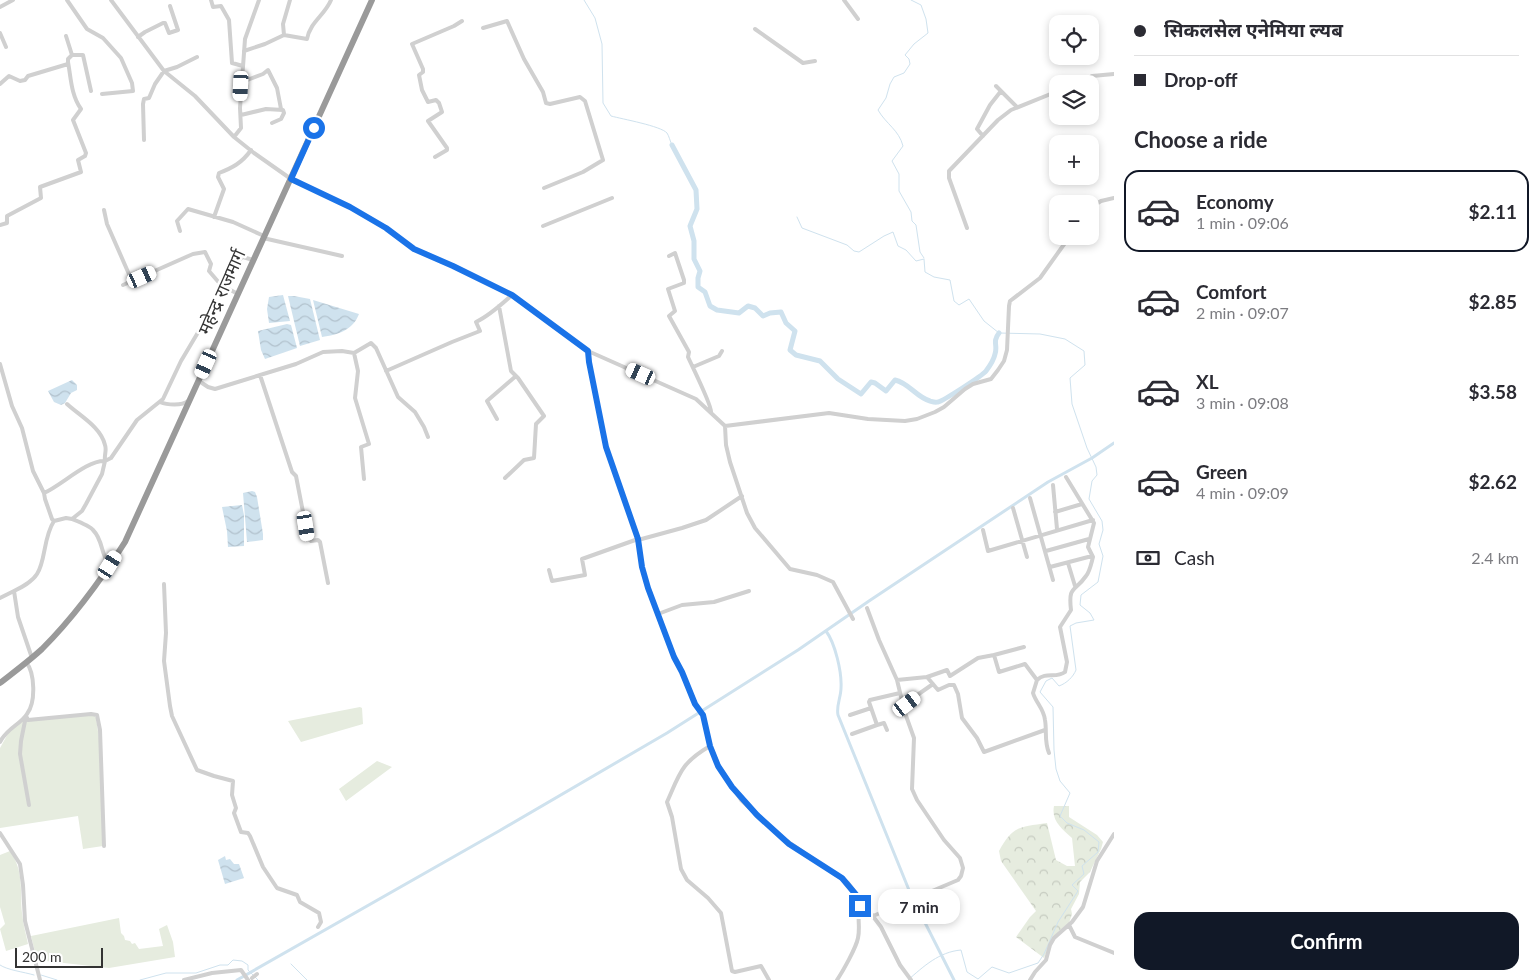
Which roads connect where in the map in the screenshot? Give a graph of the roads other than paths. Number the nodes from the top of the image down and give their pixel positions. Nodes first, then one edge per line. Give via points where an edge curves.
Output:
1 (13, 0) edge
2 (67, 0) edge
3 (111, 0) edge
4 (211, 0) edge
5 (259, 0) edge
6 (290, 0) edge
7 (331, 0) edge
8 (372, 0) edge
9 (844, 0) edge
10 (170, 6) dead end
11 (0, 7) edge
12 (858, 19) dead end
13 (462, 21) dead end
14 (484, 28) dead end
15 (755, 29) dead end
16 (0, 32) edge
17 (284, 35) junction
18 (66, 36) dead end
19 (138, 37) junction
20 (6, 47) dead end
21 (244, 50) junction
22 (72, 55) junction
23 (197, 57) dead end
24 (815, 61) dead end
25 (68, 64) junction
26 (243, 66) junction
27 (164, 71) junction
28 (1114, 74) edge
29 (1099, 75) edge
30 (242, 82) junction
31 (0, 84) edge
32 (996, 86) dead end
33 (91, 90) dead end
34 (1001, 91) junction
35 (102, 94) dead end
36 (1049, 95) edge
37 (1018, 107) junction
38 (281, 109) junction
39 (240, 115) junction
40 (272, 123) dead end
41 (983, 136) junction
42 (234, 137) junction
43 (144, 140) dead end
44 (251, 150) junction
45 (435, 157) dead end
46 (291, 179) junction
47 (544, 188) dead end
48 (612, 198) dead end
49 (1114, 198) edge
50 (1099, 202) edge
51 (104, 210) dead end
52 (214, 217) junction
53 (0, 225) edge
54 (543, 226) dead end
55 (968, 228) dead end
56 (180, 231) dead end
57 (264, 237) junction
58 (1064, 245) edge
59 (342, 256) dead end
60 (668, 256) dead end
61 (253, 260) junction
62 (132, 280) junction
63 (123, 285) dead end
64 (221, 285) junction
65 (238, 294) junction
66 (512, 295) junction
67 (499, 306) junction
68 (588, 351) junction
69 (722, 351) dead end
70 (354, 353) junction
71 (0, 364) edge
72 (693, 367) junction
73 (386, 371) junction
74 (260, 375) junction
75 (516, 376) junction
76 (199, 380) junction
77 (190, 400) junction
78 (160, 402) junction
79 (67, 404) dead end
80 (711, 412) junction
81 (497, 419) dead end
82 (726, 426) junction
83 (428, 437) dead end
84 (105, 460) junction
85 (1066, 477) dead end
86 (505, 478) dead end
87 (364, 479) dead end
88 (1052, 485) dead end
89 (44, 492) junction
90 (742, 496) junction
91 (1030, 498) dead end
92 (1082, 504) junction
93 (1014, 508) dead end
94 (1055, 512) junction
95 (72, 519) junction
96 (1093, 520) junction
97 (54, 521) junction
98 (1057, 529) junction
99 (983, 530) dead end
100 (1041, 534) junction
101 (638, 539) junction
102 (1090, 539) junction
103 (1023, 540) junction
104 (1046, 551) junction
105 (1092, 556) junction
106 (1027, 557) dead end
107 (1068, 563) junction
108 (110, 565) junction
109 (1050, 568) junction
110 (548, 570) dead end
111 (1053, 580) dead end
112 (328, 583) dead end
113 (164, 584) dead end
114 (1075, 586) junction
115 (14, 591) junction
116 (749, 591) dead end
117 (0, 598) edge
118 (867, 608) dead end
119 (658, 614) junction
120 (852, 618) dead end
121 (1024, 647) dead end
122 (994, 655) junction
123 (29, 660) junction
124 (927, 678) junction
125 (897, 680) junction
126 (1037, 680) junction
127 (0, 683) edge
128 (932, 684) junction
129 (900, 693) junction
130 (903, 705) junction
131 (871, 708) junction
132 (850, 715) dead end
133 (26, 716) junction
134 (877, 725) junction
135 (886, 730) dead end
136 (1045, 730) junction
137 (852, 734) dead end
138 (0, 742) edge
139 (710, 746) junction
140 (1049, 752) dead end
141 (29, 805) dead end
142 (0, 833) edge
143 (1114, 834) edge
144 (104, 846) dead end
145 (863, 903) junction
146 (873, 916) junction
147 (1069, 925) junction
148 (318, 927) dead end
149 (1114, 953) edge
150 (257, 974) dead end
151 (249, 979) edge
152 (40, 980) edge
153 (184, 980) edge
154 (769, 980) edge
155 (837, 980) edge
156 (911, 980) edge
157 (1030, 980) edge

1 - 11 street
2 - 35 street via 87,29 104,38 117,53 132,83 133,91
3 - 19 street
4 - 26 street via 213,6 221,6 228,20 232,63
5 - 21 street
6 - 17 street
7 - 17 street via 309,30 307,39
8 - 46 highway, महेन्द्र राजमार्ग
9 - 12 street
10 - 19 street via 178,30 169,33 163,23
13 - 45 street via 412,44 423,69 419,75 422,90 428,102 436,100 439,103 442,112 428,121 447,150
14 - 47 street via 507,22 546,103 580,97 585,102 603,160
15 - 24 street via 802,64
16 - 20 street
17 - 21 street
18 - 22 street
19 - 27 street
21 - 26 street
22 - 25 street
22 - 33 street via 83,55
23 - 27 street
25 - 31 street via 28,76 25,80 9,76
25 - 53 street via 75,100 81,109 73,120 86,153 78,160 81,172 40,187 41,198 7,216 7,223
26 - 30 street
27 - 42 street via 195,96
27 - 43 street via 150,98 144,99
28 - 29 street
30 - 38 street via 268,70
30 - 39 street
32 - 34 street
34 - 37 street
34 - 41 street via 977,129
36 - 37 street
37 - 41 street via 998,120
38 - 39 street
38 - 40 street via 284,113 281,119
39 - 42 street via 241,128
41 - 55 street via 948,174
42 - 44 street
44 - 46 street
44 - 52 street via 238,164 218,173 224,189
46 - 57 highway, महेन्द्र राजमार्ग
46 - 66 street via 350,207 414,249
48 - 54 street
49 - 50 street
51 - 62 street
52 - 56 street via 188,209 177,221
52 - 57 street
57 - 59 street
57 - 61 highway, महेन्द्र राजमार्ग
58 - 82 street via 1040,278 1010,301 1004,361 991,379 973,384 944,407 905,421 829,413
60 - 72 street via 675,253 684,280 684,283 668,289 675,311 669,316 689,352
61 - 64 street via 239,259
61 - 65 highway, महेन्द्र राजमार्ग
62 - 63 street
62 - 64 street via 193,254 206,252 211,264 209,271
64 - 65 street
64 - 78 street
65 - 76 highway, महेन्द्र राजमार्ग
66 - 67 street
66 - 68 street
67 - 73 street via 476,322 480,331
67 - 75 street via 511,371
68 - 80 street via 696,399
68 - 101 street via 606,447
69 - 72 street via 719,356
70 - 73 street via 371,343
70 - 74 street via 323,352
70 - 87 street via 358,371 355,398 369,444 361,447
71 - 89 street via 33,471
72 - 80 street
73 - 83 street via 398,397 415,412
74 - 76 street via 215,389
74 - 112 street via 296,476 308,538 320,542
75 - 81 street via 487,402
75 - 86 street via 544,416 536,424 534,458 524,460
76 - 77 highway, महेन्द्र राजमार्ग
77 - 78 street via 185,404
77 - 108 highway, महेन्द्र राजमार्ग via 133,526
78 - 84 street via 137,420 111,458
79 - 84 street via 96,427 105,443
80 - 82 street
82 - 90 street via 726,445
84 - 89 street
84 - 95 street via 102,474 86,504
85 - 92 street
88 - 94 street
89 - 97 street
90 - 101 street via 706,520
90 - 120 street via 755,528 790,569 833,582
91 - 100 street
92 - 94 street
92 - 96 street
93 - 103 street
94 - 98 street
95 - 97 street
95 - 108 street via 93,529
96 - 98 street
96 - 102 street
97 - 115 street via 38,574
98 - 100 street
99 - 103 street via 988,551
100 - 103 street
100 - 104 street
101 - 110 street via 582,559 585,574 552,581
101 - 119 street via 644,575
102 - 104 street
102 - 105 street via 1088,547
103 - 106 street
104 - 109 street
105 - 107 street
105 - 114 street via 1086,577
107 - 109 street
107 - 114 street
108 - 123 highway, महेन्द्र राजमार्ग via 76,612
109 - 111 street
113 - 148 street via 164,662 168,698 188,753 197,770 233,781 234,813 242,833 248,833 263,867 277,888 297,895 300,902 319,914 321,922
114 - 126 street via 1070,595 1071,610 1060,627 1066,669 1060,675 1045,675
115 - 117 street
115 - 123 street
116 - 119 street via 714,602 682,605
118 - 125 street
119 - 139 street via 674,657 703,715
121 - 122 street
122 - 124 street via 978,658 950,676 947,670
122 - 126 street via 999,672 1025,664
123 - 127 highway, महेन्द्र राजमार्ग
123 - 133 street via 32,702
124 - 125 street
124 - 128 street
125 - 129 street
126 - 136 street via 1034,693 1046,721
128 - 130 street
128 - 136 street via 938,690 954,685 962,718 984,752
129 - 130 street
129 - 131 street via 870,700
130 - 146 street via 914,738 914,795 960,858 963,868 958,880
131 - 132 street
131 - 134 street
133 - 138 street via 7,731
133 - 141 street via 20,754
133 - 144 street via 28,720 97,715
134 - 135 street via 884,723
134 - 137 street
136 - 140 street
139 - 145 street via 724,776 741,800 789,844 842,878
139 - 154 street via 682,769 667,802 678,859 687,880 721,913 732,971 761,966
142 - 152 street via 22,871 25,921
143 - 147 street via 1097,861 1084,905
145 - 146 street
145 - 155 street via 858,912 858,938
146 - 156 street
147 - 149 street via 1075,937
147 - 157 street via 1054,938 1046,960
150 - 151 street
151 - 153 street via 242,970

